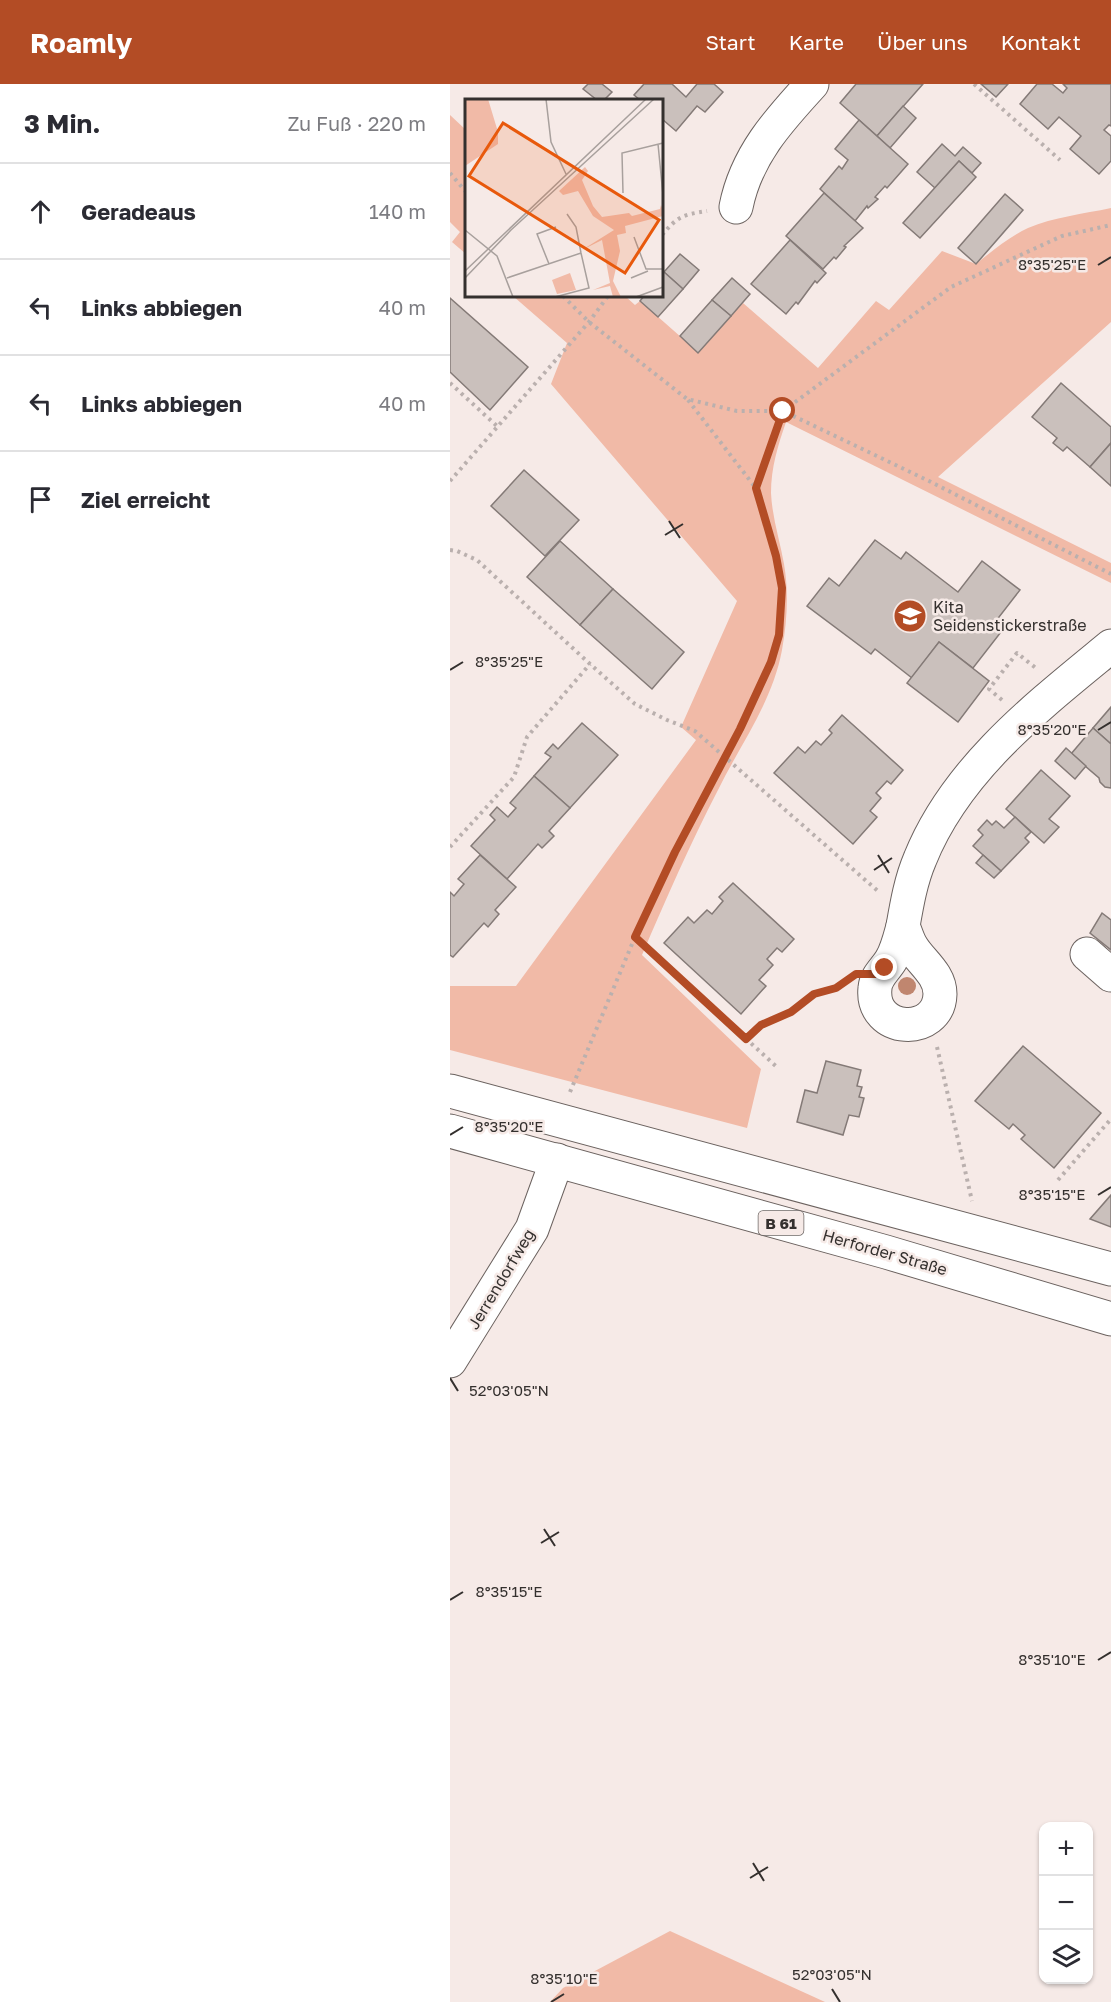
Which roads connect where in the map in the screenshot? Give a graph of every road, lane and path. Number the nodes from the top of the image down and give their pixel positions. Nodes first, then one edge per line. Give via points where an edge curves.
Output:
1 (812, 84) edge
2 (974, 84) edge
3 (1059, 160) dead end
4 (450, 173) edge
5 (465, 191) edge
6 (736, 207) joint
7 (1111, 225) edge
8 (663, 234) edge
9 (564, 297) edge
10 (607, 297) edge
11 (589, 322) junction
12 (450, 383) edge
13 (687, 399) junction
14 (783, 411) junction
15 (498, 427) junction
16 (450, 481) edge
17 (756, 488) junction
18 (450, 550) edge
19 (1111, 574) edge
20 (1111, 646) edge
21 (590, 664) junction
22 (725, 756) junction
23 (450, 847) edge
24 (906, 912) junction
25 (635, 937) junction
26 (879, 974) junction
27 (926, 1020) junction
28 (746, 1039) junction
29 (778, 1068) dead end
30 (450, 1091) edge
31 (568, 1098) dead end
32 (1111, 1119) edge
33 (450, 1131) edge
34 (557, 1160) junction
35 (1058, 1180) dead end
36 (973, 1204) dead end
37 (1111, 1269) edge
38 (1111, 1319) edge
39 (450, 1361) edge

1 - 6 main road via 758,148 739,189
2 - 3 path
4 - 5 path
6 - 8 path via 686,214 675,219
7 - 14 path via 1062,236 951,287
9 - 11 path
10 - 11 path
11 - 13 path
11 - 15 path
12 - 15 path
13 - 14 path via 737,411
13 - 17 path
14 - 17 path
14 - 19 path
15 - 16 path
17 - 22 path via 782,588 779,635 771,662
18 - 21 path via 477,560
20 - 24 main road via 1009,734 972,772 943,813 920,857
21 - 22 path via 635,704 695,731
21 - 23 path via 527,737 514,777
22 - 24 path
22 - 25 path
24 - 26 main road via 891,959
24 - 27 main road via 910,945 939,984 938,1004
25 - 28 path
25 - 31 path
26 - 27 main road via 874,996 884,1016 904,1025
26 - 28 path via 856,974 836,988 814,994 791,1012 761,1025
27 - 36 path via 936,1046
28 - 29 path
30 - 37 main road, B 61
32 - 35 path
33 - 34 main road, Herforder Straße / B 61
34 - 38 main road, Herforder Straße / B 61
34 - 39 main road, Jerrendorfweg via 532,1229

